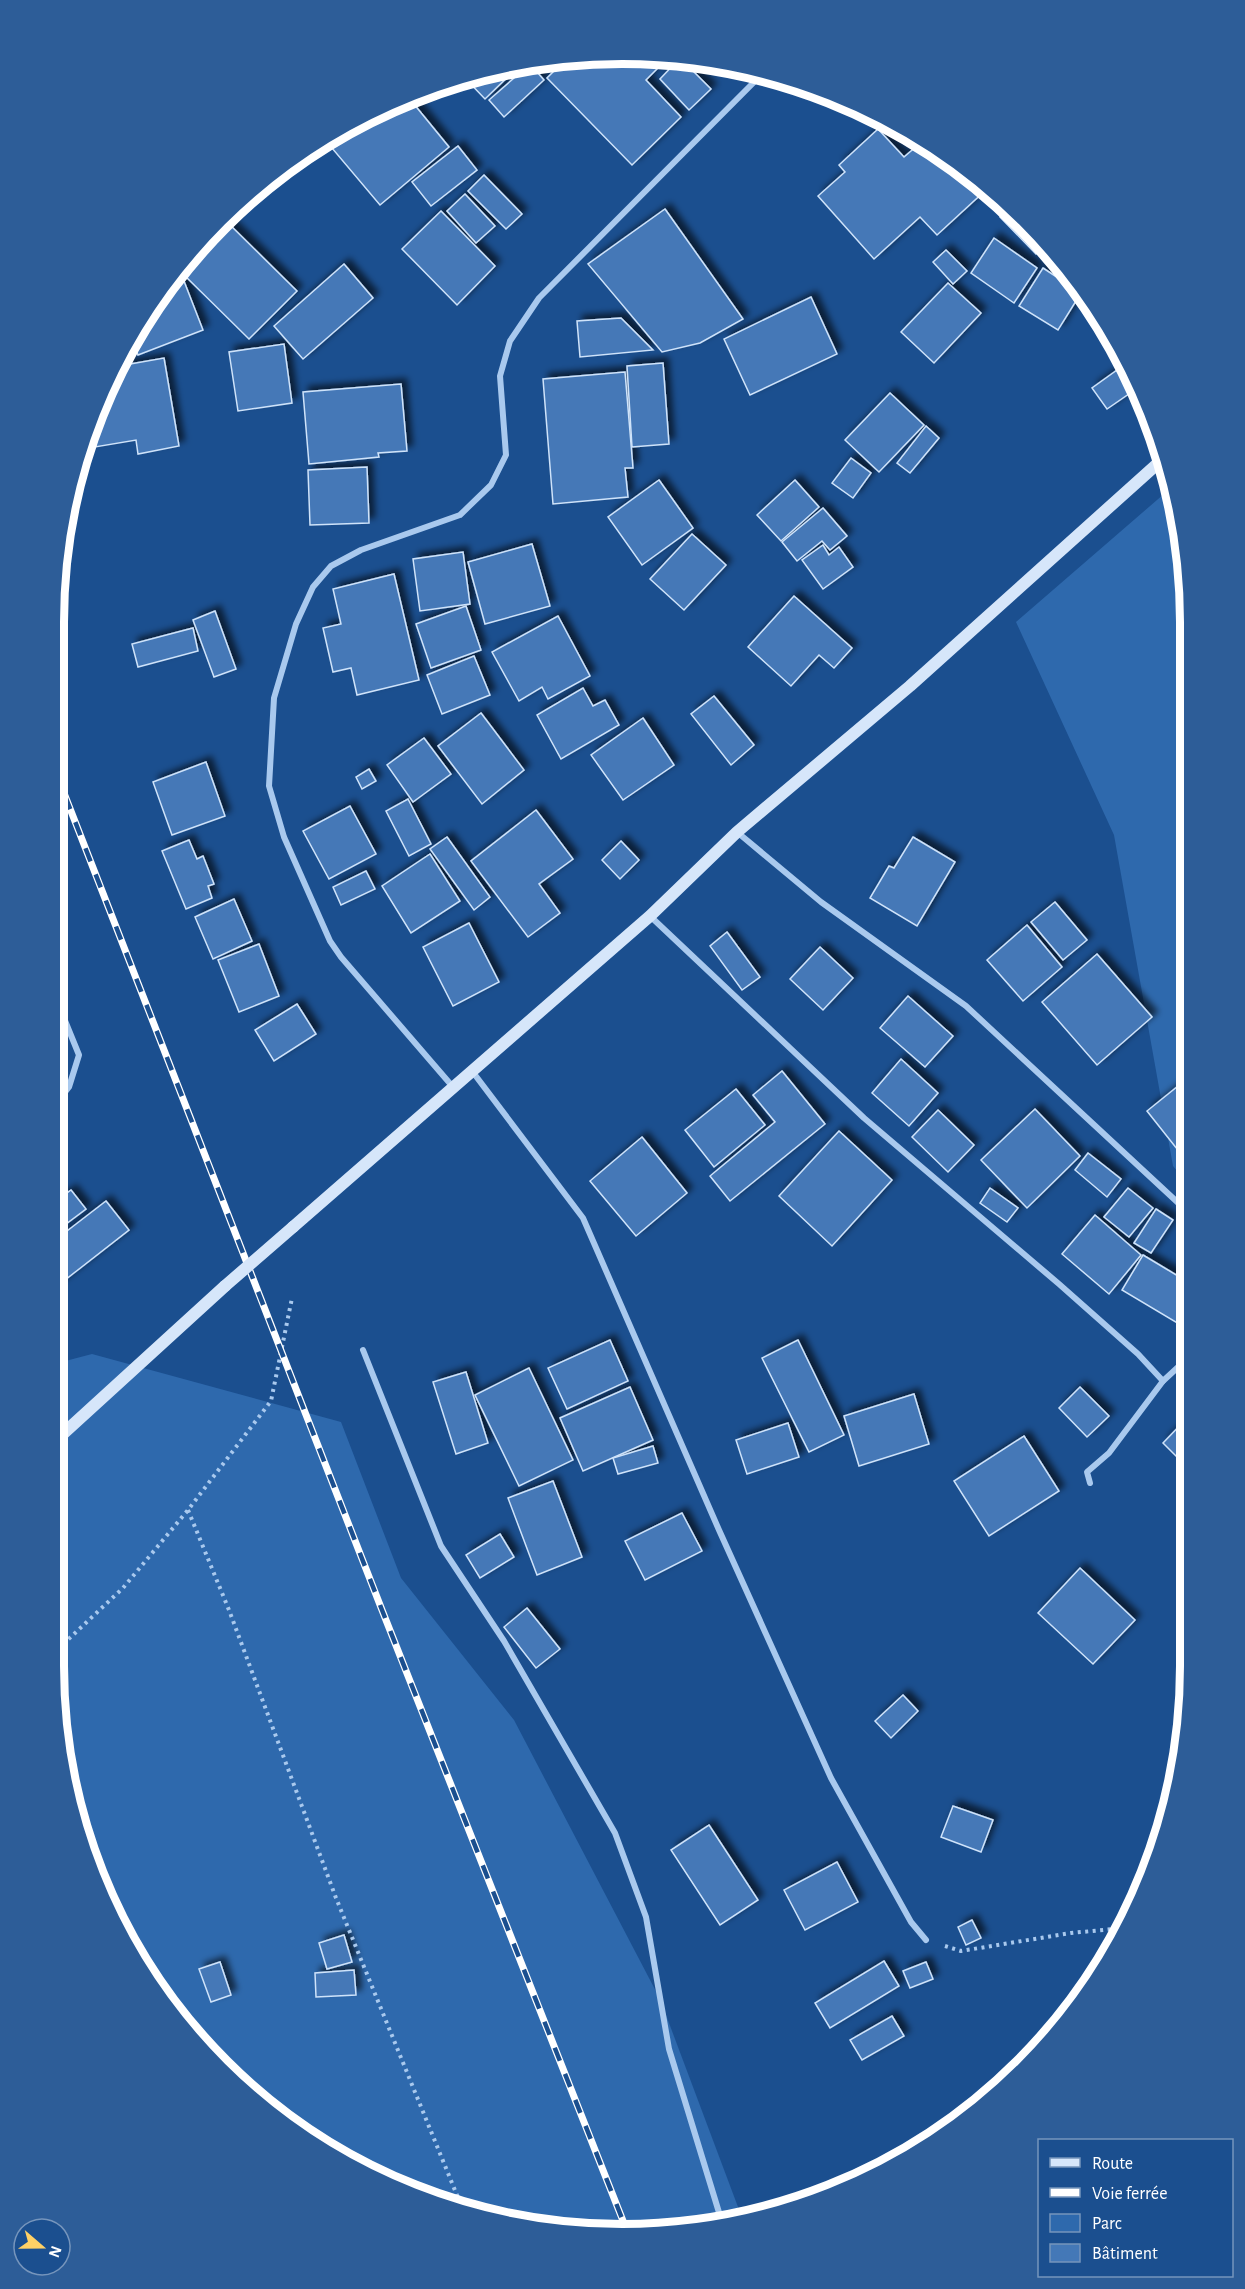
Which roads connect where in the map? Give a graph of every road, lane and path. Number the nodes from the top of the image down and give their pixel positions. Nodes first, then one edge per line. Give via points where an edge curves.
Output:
1 (755, 81) edge
2 (1157, 464) edge
3 (737, 832) junction
4 (650, 916) junction
5 (64, 1018) edge
6 (472, 1071) junction
7 (453, 1087) junction
8 (64, 1093) edge
9 (1180, 1205) edge
10 (292, 1298) dead end
11 (363, 1350) dead end
12 (1180, 1365) edge
13 (1163, 1381) junction
14 (64, 1433) edge
15 (1090, 1483) dead end
16 (188, 1510) junction
17 (64, 1643) edge
18 (1115, 1929) edge
19 (926, 1940) joint
20 (459, 2199) edge
21 (720, 2216) edge

1 - 7 street via 538,298 510,340 500,376 506,455 490,485 460,515 361,550 331,566 314,587 296,624 274,698 269,786 284,837 330,941
2 - 3 street via 910,686
3 - 4 street
3 - 9 street via 821,902 966,1006
4 - 6 street
4 - 13 street via 864,1118 1059,1284
5 - 8 street via 79,1055
6 - 7 street
6 - 19 street via 584,1218 831,1778 911,1922
7 - 14 street, bridge
10 - 16 path via 271,1401
11 - 21 street via 441,1546 504,1641 615,1833 646,1917 669,2049
12 - 13 street
13 - 15 street via 1109,1453 1087,1473
16 - 17 path via 123,1588
16 - 20 path via 336,1898
18 - 19 path via 961,1951

